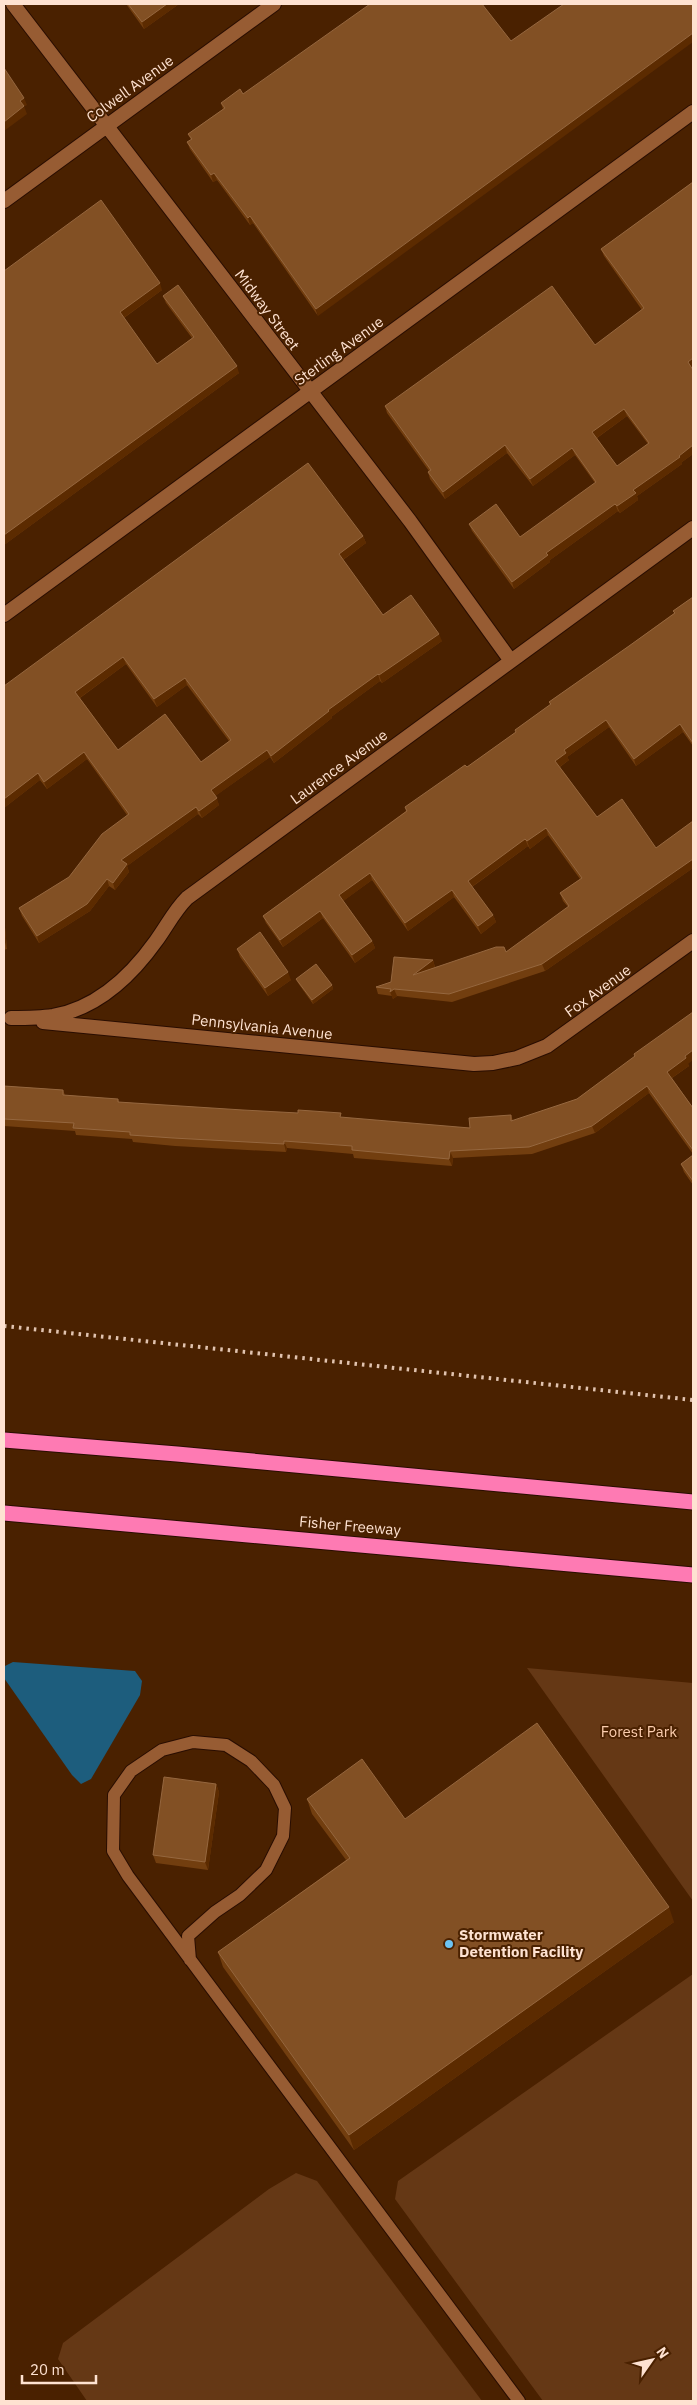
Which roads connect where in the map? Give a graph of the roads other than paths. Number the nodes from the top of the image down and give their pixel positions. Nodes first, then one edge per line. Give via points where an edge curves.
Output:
1 (13, 4) edge
2 (274, 4) edge
3 (693, 112) edge
4 (107, 126) junction
5 (4, 201) edge
6 (310, 392) junction
7 (693, 528) edge
8 (4, 615) edge
9 (511, 661) junction
10 (693, 942) edge
11 (7, 1018) edge
12 (517, 1058) joint
13 (4, 1440) edge
14 (693, 1502) edge
15 (4, 1513) edge
16 (693, 1575) edge
17 (190, 1960) junction
18 (519, 2401) edge

1 - 4 street, Midway Street
2 - 4 street, Colwell Avenue
3 - 6 street, Sterling Avenue
4 - 5 street, Colwell Avenue
4 - 6 street, Midway Street
6 - 8 street, Sterling Avenue
6 - 9 street, Midway Street via 410,521
7 - 9 street, Laurence Avenue
9 - 11 street, Laurence Avenue via 188,898 175,910 128,976 113,989 78,1008 53,1016
10 - 12 street, Fox Avenue via 564,1036
11 - 12 street, Pennsylvania Avenue via 474,1064
13 - 14 highway
15 - 16 highway, Fisher Freeway
17 - 17 lane via 188,1936 266,1870 283,1836 285,1808 274,1785 251,1761 226,1745 193,1742 162,1750 131,1771 114,1795 113,1851
17 - 18 lane

